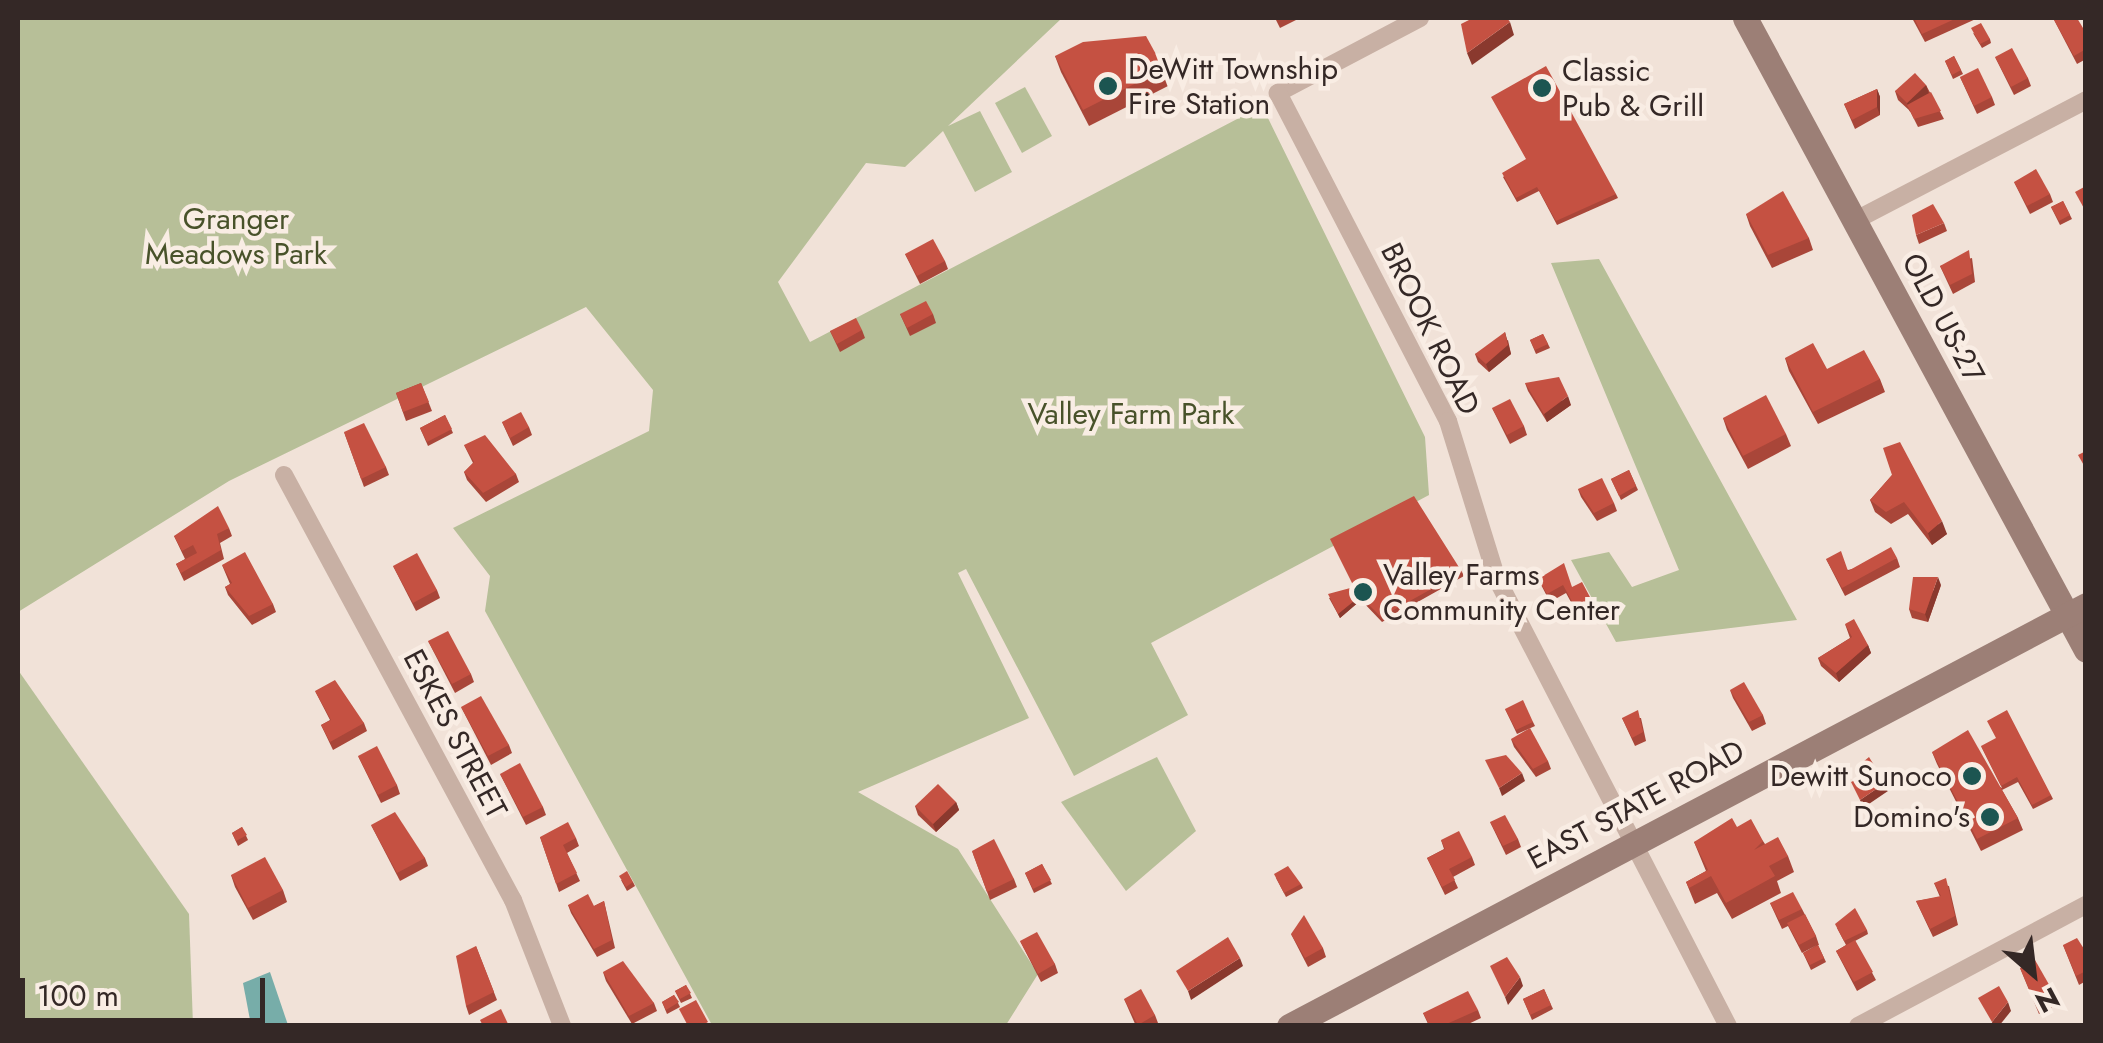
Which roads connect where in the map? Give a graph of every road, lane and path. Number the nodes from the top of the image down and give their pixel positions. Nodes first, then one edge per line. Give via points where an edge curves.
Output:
1 (1420, 18) edge
2 (1745, 18) edge
3 (2086, 100) edge
4 (1854, 221) junction
5 (284, 475) dead end
6 (2076, 610) edge
7 (2086, 650) edge
8 (1634, 843) junction
9 (2086, 905) edge
10 (562, 1026) edge
11 (1289, 1026) edge
12 (1728, 1026) edge
13 (1858, 1026) edge

1 - 8 street, BROOK ROAD via 1278,93 1448,421 1498,579
2 - 4 street, OLD US-27
3 - 4 street
4 - 6 street, OLD US-27
5 - 10 street, ESKES STREET via 513,900
6 - 7 street, OLD US-27
6 - 8 street, EAST STATE ROAD
8 - 11 street, EAST STATE ROAD
8 - 12 street, BROOK ROAD
9 - 13 street

